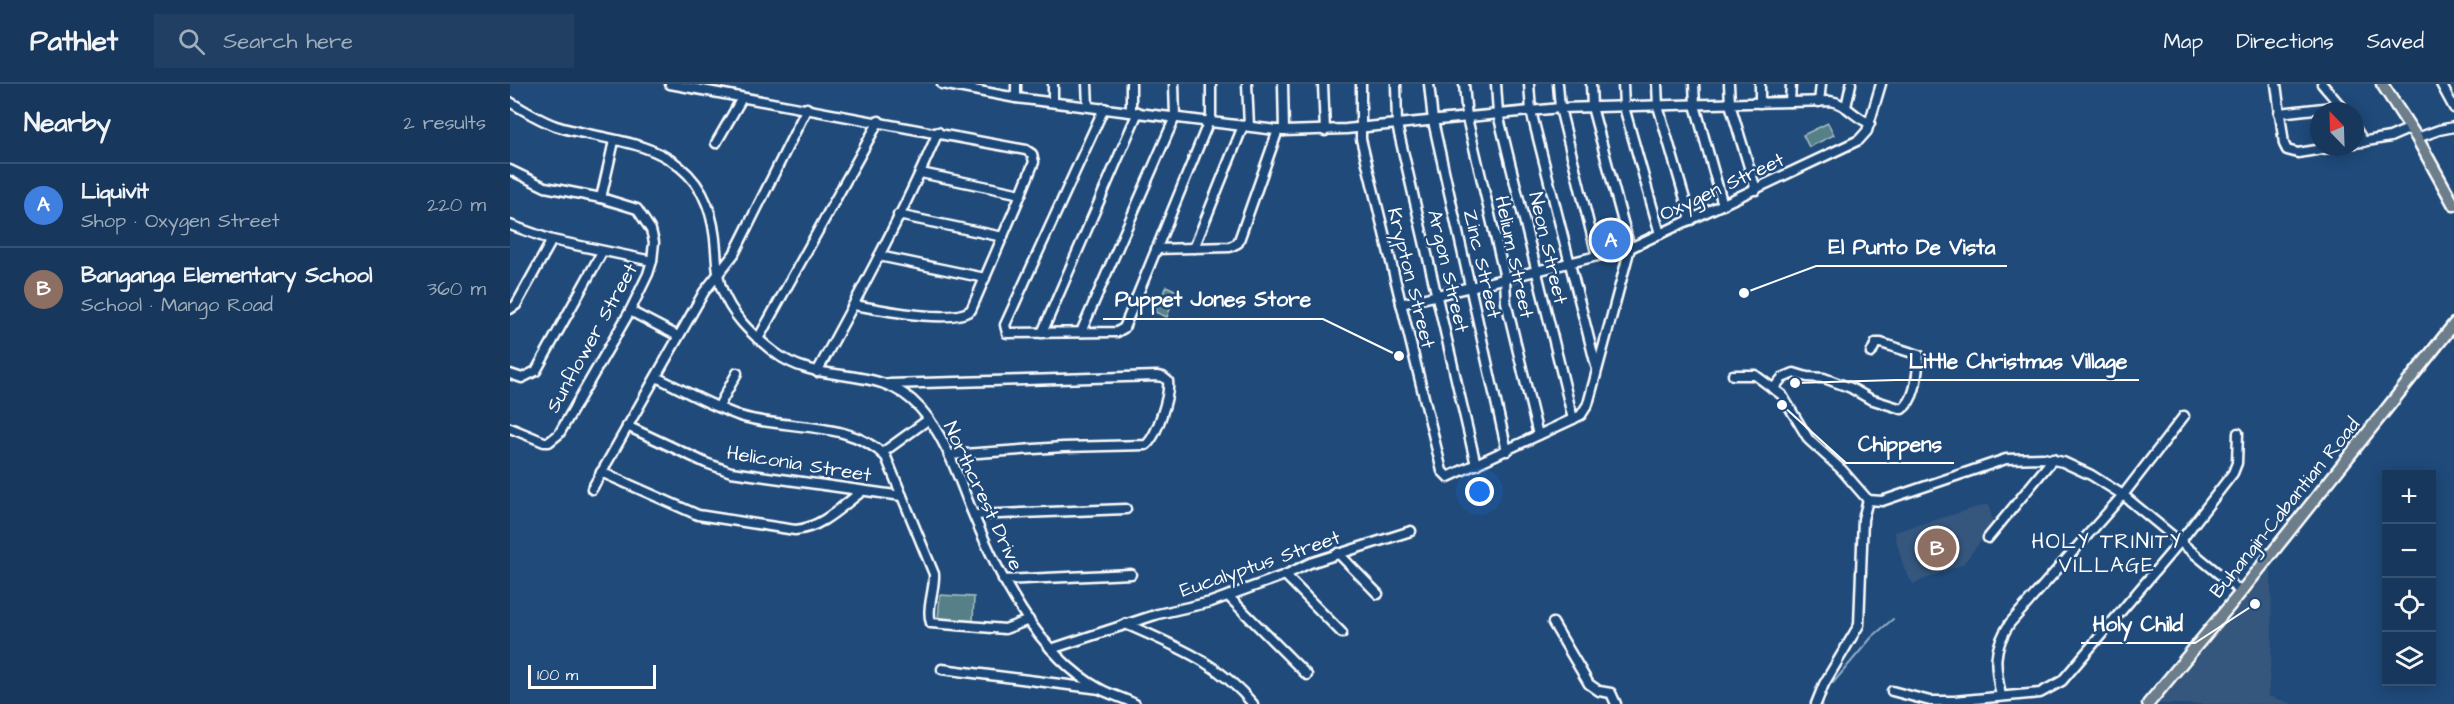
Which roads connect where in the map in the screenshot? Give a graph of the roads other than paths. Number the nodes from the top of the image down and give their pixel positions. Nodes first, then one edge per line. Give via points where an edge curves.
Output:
1 (670, 84) edge
2 (942, 84) edge
3 (1016, 84) edge
4 (1053, 84) edge
5 (1087, 84) edge
6 (1131, 84) edge
7 (1174, 84) edge
8 (1211, 84) edge
9 (1247, 84) edge
10 (1283, 84) edge
11 (1323, 84) edge
12 (1361, 84) edge
13 (1396, 84) edge
14 (1429, 84) edge
15 (1464, 84) edge
16 (1496, 84) edge
17 (1529, 84) edge
18 (1558, 84) edge
19 (1591, 84) edge
20 (1623, 84) edge
21 (1657, 84) edge
22 (1694, 84) edge
23 (1729, 84) edge
24 (1760, 84) edge
25 (1791, 84) edge
26 (1821, 84) edge
27 (1851, 84) edge
28 (1881, 84) edge
29 (2277, 84) edge
30 (2322, 84) edge
31 (2382, 84) edge
32 (2441, 84) edge
33 (742, 98) junction
34 (1016, 98) junction
35 (510, 102) edge
36 (1053, 102) junction
37 (1790, 102) junction
38 (1819, 102) junction
39 (2338, 102) edge
40 (1760, 103) junction
41 (1730, 104) junction
42 (1695, 105) junction
43 (1088, 106) junction
44 (1658, 106) junction
45 (1592, 107) junction
46 (1624, 107) junction
47 (1846, 107) junction
48 (807, 108) junction
49 (1104, 108) junction
50 (1560, 108) junction
51 (2454, 108) edge
52 (1531, 111) junction
53 (2310, 111) edge
54 (1135, 112) junction
55 (2279, 113) junction
56 (1498, 114) junction
57 (1175, 117) junction
58 (1467, 118) junction
59 (879, 121) junction
60 (1209, 121) junction
61 (1433, 121) junction
62 (1870, 123) junction
63 (1397, 125) junction
64 (1246, 126) junction
65 (1361, 128) junction
66 (2454, 128) edge
67 (1281, 130) junction
68 (1325, 131) junction
69 (938, 132) junction
70 (2414, 133) junction
71 (614, 141) junction
72 (2364, 142) edge
73 (716, 143) dead end
74 (2310, 151) edge
75 (510, 170) edge
76 (921, 173) junction
77 (1756, 190) junction
78 (1021, 195) junction
79 (601, 198) junction
80 (1723, 205) junction
81 (2454, 205) edge
82 (898, 215) junction
83 (1691, 220) junction
84 (510, 225) edge
85 (1660, 234) junction
86 (1003, 237) junction
87 (552, 240) junction
88 (1194, 248) junction
89 (1630, 248) junction
90 (1156, 249) junction
91 (602, 252) junction
92 (879, 256) junction
93 (1597, 256) junction
94 (652, 261) junction
95 (1570, 263) junction
96 (1538, 270) junction
97 (717, 273) junction
98 (985, 278) junction
99 (1505, 279) junction
100 (1470, 287) junction
101 (1437, 295) junction
102 (1401, 304) junction
103 (854, 305) junction
104 (510, 309) edge
105 (630, 311) junction
106 (2452, 331) edge
107 (1042, 333) junction
108 (1081, 333) junction
109 (678, 336) junction
110 (758, 339) junction
111 (1871, 353) dead end
112 (1596, 368) junction
113 (817, 372) junction
114 (510, 374) edge
115 (737, 374) dead end
116 (1733, 375) dead end
117 (656, 377) junction
118 (888, 384) junction
119 (1773, 388) junction
120 (719, 406) junction
121 (1577, 417) junction
122 (2184, 417) dead end
123 (929, 419) junction
124 (627, 426) junction
125 (510, 428) edge
126 (2238, 434) dead end
127 (1539, 435) junction
128 (1507, 451) junction
129 (882, 453) junction
130 (950, 455) junction
131 (2053, 459) junction
132 (1476, 465) junction
133 (601, 472) junction
134 (592, 489) dead end
135 (861, 492) junction
136 (2123, 495) junction
137 (902, 496) junction
138 (1868, 501) junction
139 (1126, 509) dead end
140 (974, 516) junction
141 (1411, 531) dead end
142 (1988, 537) dead end
143 (2179, 543) junction
144 (1338, 553) junction
145 (1131, 574) dead end
146 (1285, 575) junction
147 (1003, 580) junction
148 (2241, 592) junction
149 (1378, 594) dead end
150 (1228, 596) junction
151 (1029, 620) junction
152 (1553, 623) dead end
153 (1126, 624) junction
154 (1342, 633) dead end
155 (1051, 649) junction
156 (942, 669) dead end
157 (1307, 675) dead end
158 (1100, 689) junction
159 (1892, 691) dead end
160 (2001, 696) junction
161 (1135, 704) edge
162 (1253, 704) edge
163 (1616, 704) edge
164 (1816, 704) edge
165 (2148, 704) edge

1 - 33 street
2 - 34 street
3 - 34 street
4 - 36 street
5 - 43 street
6 - 54 street
7 - 57 street
8 - 60 street
9 - 64 street
10 - 67 street
11 - 68 street
12 - 65 street, Krypton Street
13 - 63 street, Argon Street
14 - 61 street, Zinc Street
15 - 58 street, Helium Street
16 - 56 street, Neon Street
17 - 52 street
18 - 50 street
19 - 45 street
20 - 46 street
21 - 44 street
22 - 42 street
23 - 41 street
24 - 40 street
25 - 37 street
26 - 38 street
27 - 47 street
28 - 62 street
29 - 55 street
30 - 39 street
31 - 70 main road
32 - 51 street
33 - 48 street
33 - 73 street
34 - 36 street
35 - 71 street, Northcrest Drive via 556,126
36 - 43 street
37 - 38 street
37 - 40 street
38 - 47 street via 1837,102
40 - 41 street
41 - 42 street
41 - 77 street
42 - 44 street
42 - 80 street
43 - 49 street
44 - 46 street
44 - 83 street
45 - 46 street
45 - 50 street
45 - 89 street
46 - 85 street
47 - 62 street
48 - 59 street
48 - 97 street via 734,254
49 - 54 street
49 - 107 street via 1005,325 1010,334
50 - 52 street
50 - 93 street
52 - 56 street
52 - 95 street
53 - 55 street
54 - 57 street
54 - 107 street
55 - 74 street via 2287,150
56 - 58 street
56 - 96 street, Neon Street
57 - 60 street
57 - 108 street
58 - 61 street
58 - 99 street, Helium Street
59 - 69 street
59 - 110 street
60 - 64 street
60 - 90 street
61 - 63 street
61 - 100 street, Zinc Street
62 - 77 street, Oxygen Street via 1853,144
63 - 65 street
63 - 101 street, Argon Street
64 - 67 street
64 - 88 street
65 - 68 street
65 - 102 street, Krypton Street via 1360,139
66 - 70 street
67 - 68 street
67 - 88 street via 1236,245
69 - 76 street
69 - 78 street via 1030,152 1033,158
70 - 72 street
70 - 81 main road
71 - 79 street
71 - 97 street, Northcrest Drive via 665,156 696,183 711,213
75 - 79 street, Sunflower Street via 545,187
76 - 78 street
76 - 82 street
77 - 80 street, Oxygen Street
78 - 86 street
79 - 94 street, Sunflower Street via 626,204 645,218 654,242
80 - 83 street, Oxygen Street
82 - 86 street
82 - 92 street
83 - 85 street, Oxygen Street
84 - 87 street
85 - 89 street, Oxygen Street
86 - 98 street
87 - 91 street
87 - 104 street via 516,305
88 - 90 street
89 - 93 street, Oxygen Street
89 - 112 street
90 - 108 street via 1122,330
91 - 94 street
91 - 114 street via 536,371 522,378
92 - 98 street
92 - 103 street
93 - 95 street, Oxygen Street
94 - 105 street, Sunflower Street
95 - 96 street, Oxygen Street
95 - 112 street
96 - 99 street, Oxygen Street
96 - 121 street, Neon Street
97 - 109 street
97 - 110 street, Northcrest Drive via 730,306
98 - 103 street via 971,310 962,315 915,314
99 - 100 street, Oxygen Street
99 - 127 street, Helium Street via 1506,302
100 - 101 street, Oxygen Street
100 - 128 street, Zinc Street
101 - 102 street, Oxygen Street
101 - 132 street, Argon Street
102 - 132 street, Krypton Street via 1442,471 1451,476
103 - 113 street
105 - 109 street
105 - 125 street, Sunflower Street via 559,434 544,442
106 - 148 main road, Buhangin-Cabantian Road
107 - 108 street
109 - 117 street
110 - 113 street, Northcrest Drive via 777,355
111 - 119 street via 1876,343 1881,343 1919,355 1915,389 1909,404 1902,409 1824,378 1794,374 1782,378
112 - 121 street via 1588,404
113 - 118 street, Northcrest Drive
115 - 120 street
116 - 119 street via 1755,375
117 - 120 street
117 - 124 street
118 - 123 street, Northcrest Drive
118 - 130 street via 1157,376 1167,379 1169,388 1157,427 1146,445
119 - 138 street via 1782,395 1809,440
120 - 129 street via 759,421 843,433 862,439
121 - 127 street
122 - 136 street
123 - 129 street
123 - 130 street, Northcrest Drive
124 - 133 street
124 - 135 street, Heliconia Street via 731,472
126 - 143 street via 2233,473
127 - 128 street
128 - 132 street
129 - 137 street
130 - 140 street, Northcrest Drive
131 - 136 street via 2072,465
131 - 138 street via 2006,459 1882,501
131 - 142 street
133 - 134 street
133 - 135 street via 698,515 795,530 820,523
135 - 137 street, Heliconia Street
136 - 143 street
136 - 160 street via 2000,638 1995,669
137 - 151 street via 934,574 929,616 932,623 996,629
138 - 164 street via 1863,513 1859,625
139 - 140 street
140 - 147 street, Northcrest Drive
141 - 144 street, Eucalyptus Street
143 - 148 street
143 - 160 street via 2062,681 2040,693
144 - 146 street, Eucalyptus Street
144 - 149 street
145 - 147 street
146 - 150 street, Eucalyptus Street
146 - 154 street
147 - 151 street, Northcrest Drive
148 - 165 main road, Buhangin-Cabantian Road
150 - 153 street, Eucalyptus Street
150 - 157 street
151 - 155 street, Northcrest Drive
152 - 163 street via 1589,684 1611,693
153 - 155 street, Eucalyptus Street
153 - 162 street via 1218,670
155 - 158 street, Northcrest Drive
156 - 158 street
158 - 161 street, Northcrest Drive
159 - 160 street via 1930,700

